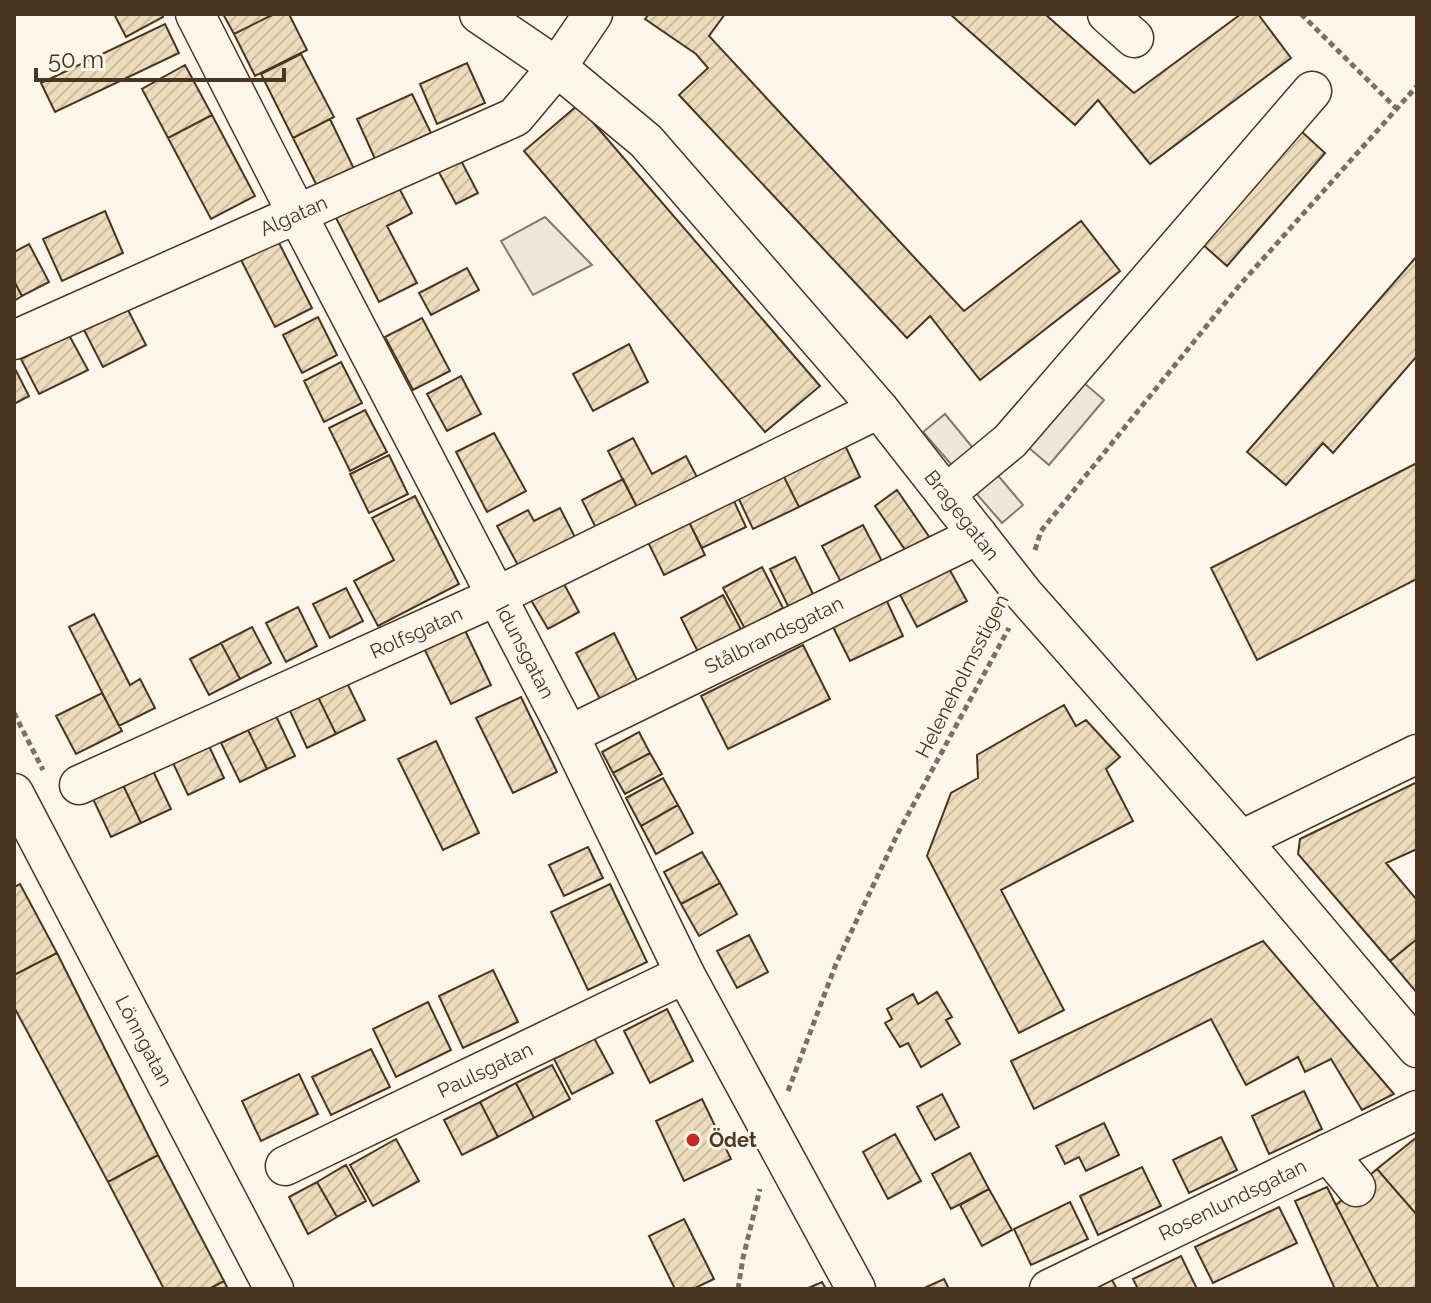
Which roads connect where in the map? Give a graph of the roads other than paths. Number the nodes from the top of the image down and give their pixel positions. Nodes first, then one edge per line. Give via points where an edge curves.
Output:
1 (195, 14) edge
2 (479, 14) edge
3 (593, 14) edge
4 (557, 67) junction
5 (1312, 91) dead end
6 (297, 214) junction
7 (14, 340) edge
8 (879, 409) junction
9 (946, 494) junction
10 (978, 535) junction
11 (497, 596) junction
12 (569, 735) junction
13 (1417, 754) edge
14 (36, 801) edge
15 (1241, 840) junction
16 (685, 974) junction
17 (1417, 1048) edge
18 (1417, 1110) edge
19 (1328, 1153) junction
20 (285, 1166) dead end
21 (1356, 1187) dead end
22 (274, 1289) edge
23 (856, 1289) edge
24 (1049, 1289) edge

1 - 6 street, Idunsgatan
2 - 4 street, Bragegatan
3 - 4 street, Algatan
4 - 6 street, Algatan via 515,117
4 - 8 street, Bragegatan via 646,141
5 - 9 street via 1010,441
6 - 7 street, Algatan
6 - 11 street, Idunsgatan
8 - 9 street, Bragegatan
8 - 11 street, Rolfsgatan
9 - 10 street, Bragegatan
10 - 12 street, Stålbrandsgatan
10 - 15 street, Bragegatan
11 - 12 street, Idunsgatan
11 - 14 street, Rolfsgatan
12 - 16 street, Idunsgatan
13 - 15 street
14 - 22 street, Lönngatan
15 - 17 street, Bragegatan
16 - 20 street, Paulsgatan
16 - 23 street, Idunsgatan
18 - 19 street, Rosenlundsgatan
19 - 21 street
19 - 24 street, Rosenlundsgatan

